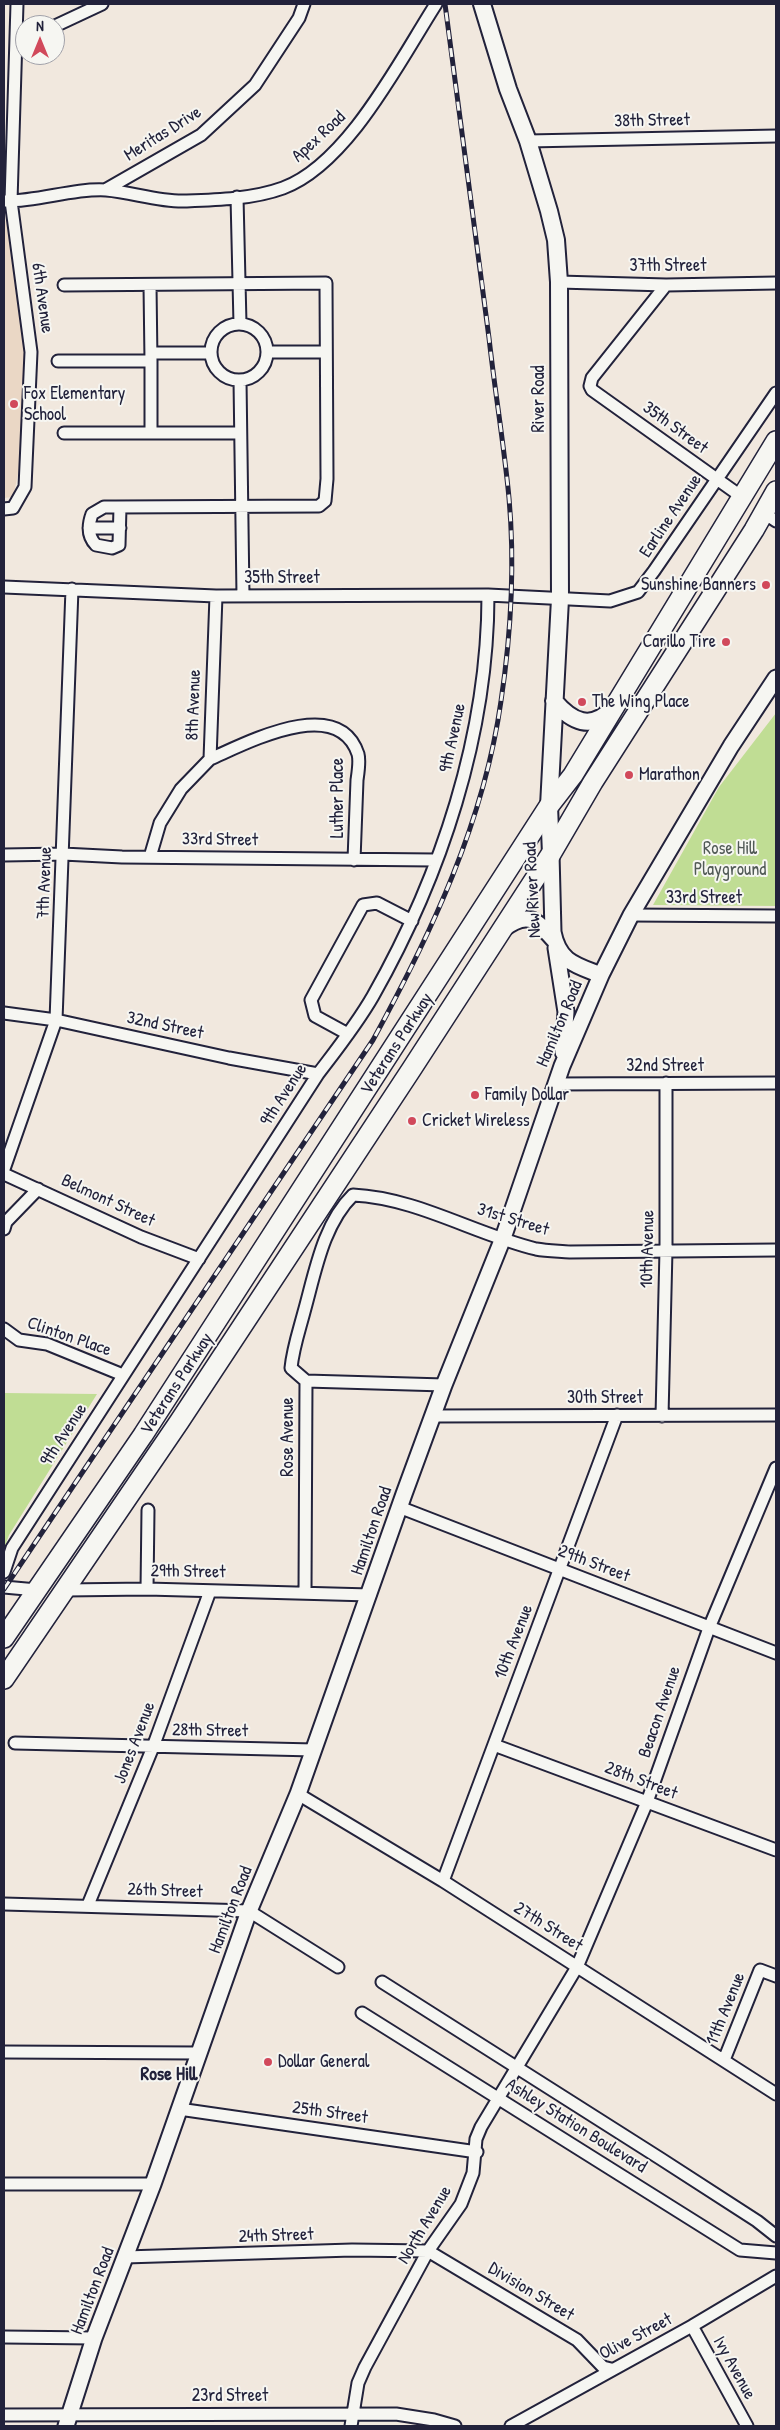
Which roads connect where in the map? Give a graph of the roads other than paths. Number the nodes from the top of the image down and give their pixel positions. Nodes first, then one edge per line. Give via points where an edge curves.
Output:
1 (102, 4) edge
2 (304, 4) edge
3 (436, 4) edge
4 (482, 4) edge
5 (65, 21) edge
6 (18, 65) edge
7 (776, 136) edge
8 (528, 141) junction
9 (104, 190) junction
10 (237, 197) junction
11 (7, 201) edge
12 (559, 282) junction
13 (240, 283) junction
14 (776, 283) edge
15 (150, 284) junction
16 (64, 285) dead end
17 (666, 285) junction
18 (240, 324) junction
19 (267, 352) junction
20 (326, 352) junction
21 (211, 353) junction
22 (151, 357) junction
23 (58, 361) dead end
24 (240, 380) junction
25 (776, 393) edge
26 (64, 433) dead end
27 (151, 433) junction
28 (240, 433) junction
29 (776, 441) edge
30 (716, 479) junction
31 (776, 491) edge
32 (742, 497) junction
33 (120, 507) junction
34 (241, 507) junction
35 (4, 509) edge
36 (770, 517) edge
37 (89, 528) junction
38 (120, 528) junction
39 (4, 587) edge
40 (72, 589) junction
41 (488, 595) junction
42 (216, 596) junction
43 (242, 596) junction
44 (560, 599) junction
45 (776, 678) edge
46 (554, 701) junction
47 (615, 706) junction
48 (210, 759) junction
49 (549, 806) junction
50 (63, 854) junction
51 (551, 854) junction
52 (4, 855) edge
53 (150, 857) junction
54 (354, 860) junction
55 (435, 860) junction
56 (631, 915) junction
57 (776, 916) edge
58 (412, 921) junction
59 (502, 930) junction
60 (555, 942) junction
61 (601, 975) junction
62 (4, 1013) edge
63 (56, 1020) junction
64 (348, 1034) junction
65 (562, 1066) junction
66 (318, 1074) junction
67 (666, 1083) junction
68 (776, 1083) edge
69 (555, 1084) junction
70 (4, 1169) edge
71 (4, 1174) edge
72 (38, 1189) junction
73 (4, 1229) edge
74 (503, 1238) junction
75 (666, 1250) junction
76 (776, 1250) edge
77 (199, 1259) junction
78 (317, 1263) joint
79 (4, 1329) edge
80 (123, 1376) junction
81 (306, 1381) junction
82 (444, 1386) junction
83 (434, 1416) junction
84 (617, 1416) junction
85 (662, 1416) junction
86 (776, 1416) edge
87 (775, 1473) edge
88 (399, 1507) junction
89 (148, 1510) dead end
90 (560, 1569) junction
91 (4, 1572) edge
92 (4, 1587) edge
93 (147, 1588) junction
94 (37, 1590) junction
95 (65, 1590) junction
96 (210, 1591) junction
97 (305, 1591) junction
98 (370, 1595) junction
99 (709, 1628) junction
100 (4, 1638) edge
101 (776, 1653) edge
102 (4, 1679) edge
103 (15, 1743) dead end
104 (494, 1745) junction
105 (153, 1747) junction
106 (314, 1750) junction
107 (298, 1794) junction
108 (647, 1802) junction
109 (776, 1850) edge
110 (443, 1882) junction
111 (4, 1904) edge
112 (88, 1905) junction
113 (249, 1911) junction
114 (338, 1967) dead end
115 (577, 1967) junction
116 (776, 1976) edge
117 (382, 1982) dead end
118 (362, 2013) dead end
119 (4, 2052) edge
120 (198, 2053) junction
121 (724, 2060) junction
122 (516, 2068) junction
123 (776, 2094) edge
124 (498, 2099) junction
125 (179, 2109) junction
126 (477, 2152) junction
127 (4, 2184) edge
128 (153, 2184) junction
129 (776, 2236) edge
130 (428, 2252) junction
131 (776, 2253) edge
132 (125, 2258) junction
133 (776, 2276) edge
134 (692, 2326) junction
135 (4, 2336) edge
136 (94, 2338) junction
137 (611, 2369) junction
138 (4, 2414) edge
139 (352, 2414) junction
140 (68, 2421) edge
141 (351, 2426) edge
142 (455, 2426) edge
143 (511, 2426) edge
144 (747, 2426) edge

1 - 5 street
2 - 9 street, Meritas Drive via 300,18 255,85 201,135
3 - 10 street, Apex Road via 360,124 326,159 283,188
4 - 8 main road, River Road
6 - 11 street
7 - 8 street, 38th Street
8 - 12 main road, River Road via 556,240
9 - 10 street, Apex Road via 183,202
9 - 11 street
10 - 13 street
11 - 35 street, 6th Avenue via 31,352 25,487 13,508
12 - 17 street, 37th Street
12 - 44 main road, River Road
13 - 15 street
13 - 18 street
13 - 20 street via 326,282
14 - 17 street, 37th Street
15 - 16 street
15 - 22 street
17 - 30 street, 35th Street via 592,378 590,386
18 - 19 street via 261,334
18 - 21 street via 219,332 213,340
19 - 20 street
19 - 24 street via 255,376
20 - 34 street via 327,479 324,501 319,506
21 - 22 street
21 - 24 street via 214,367 220,374
22 - 23 street
22 - 27 street
24 - 28 street
25 - 30 street, Earline Avenue
26 - 27 street
27 - 28 street
28 - 34 street
29 - 32 main road, Veterans Parkway
30 - 32 street, 35th Street
30 - 44 street, Earline Avenue via 638,592 610,601
31 - 36 main road, Veterans Parkway
32 - 47 main road, Veterans Parkway
33 - 34 street
33 - 37 street via 96,510
33 - 38 street
34 - 43 street
36 - 51 main road, Veterans Parkway via 592,782
37 - 38 street
37 - 38 street via 96,545 112,548 119,545
39 - 40 street, 35th Street
40 - 42 street, 35th Street
40 - 50 street, 7th Avenue
41 - 43 street, 35th Street
41 - 44 street, 35th Street
41 - 55 street, 9th Avenue via 483,680 474,728 461,787
42 - 43 street, 35th Street
42 - 48 street, 8th Avenue
44 - 46 main road, River Road
45 - 56 street, Hamilton Road via 731,746
46 - 47 main road via 574,719 583,722 602,719
46 - 49 main road, River Road
47 - 49 main road, Veterans Parkway via 573,775
48 - 53 street, 8th Avenue via 181,789 160,823
48 - 54 street, Luther Place via 301,725 323,725 345,732 358,755
49 - 51 main road, New River Road
49 - 94 main road, Veterans Parkway via 149,1427
50 - 52 street, 33rd Street
50 - 53 street, 33rd Street
50 - 63 street, 7th Avenue
51 - 59 main road, Veterans Parkway
51 - 60 street, New River Road
53 - 54 street, 33rd Street
54 - 55 street, 33rd Street
55 - 58 street, 9th Avenue
56 - 57 street, 33rd Street
56 - 61 street, Hamilton Road
58 - 64 street, 9th Avenue via 372,998
58 - 64 street via 378,903 363,905 311,1000 316,1016
59 - 60 street via 515,920 535,920
59 - 95 main road, Veterans Parkway
60 - 61 street, New River Road via 564,958
60 - 65 street via 566,1012
61 - 65 street, Hamilton Road
62 - 63 street, 32nd Street
63 - 66 street, 32nd Street
63 - 70 street, 7th Avenue
64 - 66 street, 9th Avenue
65 - 69 street, Hamilton Road
66 - 77 street, 9th Avenue
67 - 68 street, 32nd Street
67 - 69 street, 32nd Street
67 - 75 street, 10th Avenue
69 - 74 street, Hamilton Road
71 - 72 street, Belmont Street
72 - 73 street via 6,1222
72 - 77 street, Belmont Street via 141,1237
74 - 75 street, 31st Street via 537,1249 570,1252
74 - 78 street, 31st Street via 435,1213 371,1196 353,1195 342,1205
74 - 82 street, Hamilton Road
75 - 76 street, 31st Street
75 - 85 street, 10th Avenue
77 - 80 street, 9th Avenue
78 - 81 street, Rose Avenue via 293,1347 291,1368
79 - 80 street, Clinton Place via 18,1340 48,1344
80 - 91 street, 9th Avenue via 12,1548
81 - 82 street
81 - 97 street, Rose Avenue
82 - 83 street, Hamilton Road
83 - 84 street, 30th Street
83 - 88 street, Hamilton Road
84 - 85 street, 30th Street
84 - 90 street, 10th Avenue
85 - 86 street, 30th Street
87 - 99 street, Beacon Avenue
88 - 90 street, 29th Street
88 - 98 street, Hamilton Road
89 - 93 street
90 - 99 street, 29th Street
90 - 104 street, 10th Avenue
92 - 94 street
93 - 95 street, 29th Street
93 - 96 street, 29th Street
94 - 100 main road, Veterans Parkway
95 - 102 main road, Veterans Parkway
96 - 97 street, 29th Street
96 - 105 street, Jones Avenue
97 - 98 street, 29th Street
98 - 106 street, Hamilton Road
99 - 101 street, 29th Street
99 - 108 street, Beacon Avenue
103 - 105 street, 28th Street
104 - 108 street, 28th Street
104 - 110 street, 10th Avenue
105 - 106 street, 28th Street
105 - 112 street, Jones Avenue
106 - 107 street, Hamilton Road
107 - 110 street, 27th Street
107 - 113 street, Hamilton Road
108 - 109 street, 28th Street
108 - 115 street, Beacon Avenue
110 - 115 street, 27th Street
111 - 112 street, 26th Street
112 - 113 street, 26th Street
113 - 114 street
113 - 120 street, Hamilton Road
115 - 121 street, 27th Street
115 - 122 street, North Avenue
116 - 121 street, 11th Avenue via 760,1970
117 - 122 street, Ashley Station Boulevard
118 - 124 street, Ashley Station Boulevard
119 - 120 street
120 - 125 street, Hamilton Road
121 - 123 street, 27th Street
122 - 124 street, North Avenue
122 - 129 street, Ashley Station Boulevard via 677,2169
124 - 126 street, North Avenue via 476,2139
124 - 131 street, Ashley Station Boulevard via 740,2250
125 - 126 street, 25th Street
125 - 128 street, Hamilton Road
126 - 130 street, North Avenue via 461,2204
127 - 128 street
128 - 132 street, Hamilton Road
130 - 132 street, 24th Street via 352,2250
130 - 137 street, Division Street via 577,2340 603,2367
130 - 139 street, North Avenue via 365,2367
132 - 136 street, Hamilton Road
133 - 134 street, Olive Street
134 - 137 street, Olive Street
134 - 144 street, Ivy Avenue
135 - 136 street
136 - 140 street, Hamilton Road
137 - 143 street, Olive Street
138 - 140 street, 23rd Street
139 - 140 street, 23rd Street via 241,2413
139 - 141 street, North Avenue
139 - 142 street, 23rd Street via 396,2414

